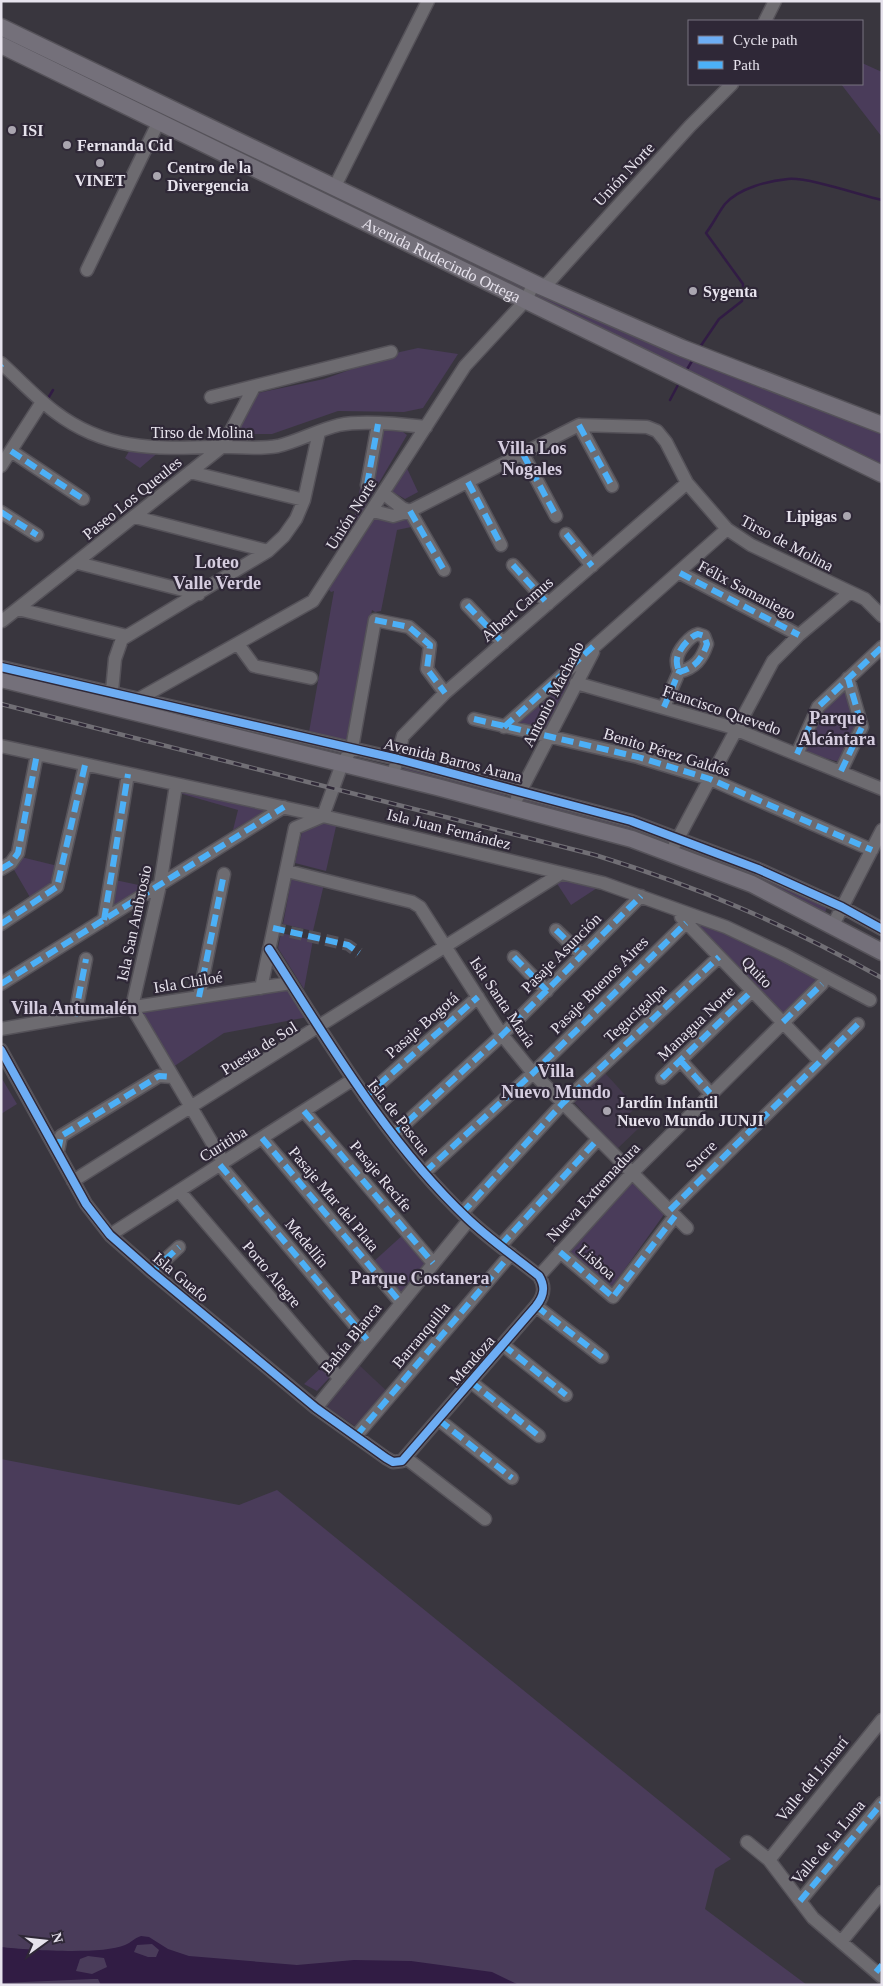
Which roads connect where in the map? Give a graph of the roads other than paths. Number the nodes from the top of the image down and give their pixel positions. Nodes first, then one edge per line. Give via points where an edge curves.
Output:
1 (428, 1) edge
2 (775, 1) edge
3 (766, 20) edge
4 (1, 27) edge
5 (1, 44) edge
6 (731, 85) edge
7 (190, 118) junction
8 (159, 121) junction
9 (334, 188) junction
10 (301, 190) junction
11 (87, 270) dead end
12 (538, 285) junction
13 (526, 300) junction
14 (391, 352) dead end
15 (2, 364) edge
16 (254, 387) junction
17 (211, 397) dead end
18 (42, 402) junction
19 (378, 424) junction
20 (579, 425) junction
21 (882, 425) edge
22 (426, 427) junction
23 (318, 432) junction
24 (223, 446) junction
25 (11, 451) junction
26 (523, 454) junction
27 (1, 466) edge
28 (190, 472) junction
29 (882, 474) edge
30 (468, 482) junction
31 (687, 483) junction
32 (367, 485) dead end
33 (612, 486) dead end
34 (383, 492) junction
35 (83, 499) dead end
36 (304, 500) junction
37 (372, 511) junction
38 (410, 511) junction
39 (1, 512) edge
40 (556, 516) dead end
41 (135, 517) junction
42 (728, 529) junction
43 (566, 534) dead end
44 (37, 535) dead end
45 (501, 545) dead end
46 (268, 550) junction
47 (78, 563) junction
48 (513, 565) dead end
49 (592, 566) junction
50 (444, 570) dead end
51 (680, 573) junction
52 (849, 593) junction
53 (199, 594) junction
54 (548, 604) junction
55 (468, 605) dead end
56 (18, 609) junction
57 (882, 616) edge
58 (2, 621) edge
59 (799, 635) junction
60 (127, 636) junction
61 (503, 643) junction
62 (597, 643) junction
63 (238, 644) junction
64 (882, 647) edge
65 (1, 667) edge
66 (680, 672) dead end
67 (311, 678) dead end
68 (848, 678) junction
69 (1, 679) edge
70 (576, 684) junction
71 (158, 688) junction
72 (445, 693) junction
73 (125, 702) junction
74 (167, 706) junction
75 (664, 707) junction
76 (474, 719) dead end
77 (504, 727) junction
78 (737, 730) junction
79 (549, 737) junction
80 (1, 746) edge
81 (352, 748) junction
82 (37, 754) junction
83 (797, 754) junction
84 (398, 759) junction
85 (342, 764) junction
86 (85, 765) junction
87 (841, 771) junction
88 (128, 774) junction
89 (392, 776) junction
90 (710, 779) junction
91 (176, 785) junction
92 (882, 789) edge
93 (521, 791) junction
94 (284, 807) junction
95 (512, 807) junction
96 (323, 816) junction
97 (882, 830) edge
98 (679, 838) junction
99 (872, 850) junction
100 (670, 853) junction
101 (1, 869) edge
102 (286, 871) junction
103 (224, 874) dead end
104 (560, 874) junction
105 (755, 877) junction
106 (160, 885) junction
107 (641, 896) junction
108 (671, 907) junction
109 (842, 907) junction
110 (104, 920) junction
111 (686, 922) junction
112 (1, 924) edge
113 (833, 925) junction
114 (882, 929) edge
115 (556, 930) dead end
116 (447, 946) junction
117 (269, 949) junction
118 (882, 952) edge
119 (582, 955) junction
120 (514, 957) dead end
121 (719, 957) junction
122 (86, 960) dead end
123 (291, 983) junction
124 (1, 984) edge
125 (822, 984) dead end
126 (261, 988) junction
127 (547, 991) junction
128 (752, 991) junction
129 (199, 997) junction
130 (478, 998) junction
131 (870, 1000) dead end
132 (132, 1007) junction
133 (75, 1016) junction
134 (782, 1022) junction
135 (858, 1024) dead end
136 (319, 1026) junction
137 (1, 1029) edge
138 (502, 1036) junction
139 (1, 1050) edge
140 (682, 1061) junction
141 (820, 1061) junction
142 (533, 1073) junction
143 (172, 1076) junction
144 (662, 1078) dead end
145 (352, 1080) junction
146 (710, 1093) junction
147 (365, 1097) junction
148 (563, 1103) junction
149 (190, 1107) junction
150 (304, 1111) junction
151 (394, 1134) junction
152 (262, 1138) junction
153 (598, 1139) junction
154 (58, 1151) junction
155 (222, 1164) junction
156 (425, 1172) junction
157 (632, 1173) junction
158 (73, 1181) junction
159 (179, 1191) junction
160 (672, 1213) junction
161 (465, 1216) junction
162 (687, 1228) dead end
163 (110, 1235) junction
164 (500, 1246) junction
165 (179, 1247) dead end
166 (560, 1252) junction
167 (511, 1254) junction
168 (433, 1263) junction
169 (152, 1272) junction
170 (538, 1276) junction
171 (613, 1297) joint
172 (401, 1303) junction
173 (536, 1306) junction
174 (369, 1342) junction
175 (504, 1344) junction
176 (602, 1357) dead end
177 (340, 1379) junction
178 (471, 1382) junction
179 (566, 1395) dead end
180 (316, 1408) junction
181 (439, 1420) junction
182 (356, 1436) junction
183 (539, 1436) dead end
184 (406, 1458) junction
185 (512, 1478) dead end
186 (485, 1519) dead end
187 (882, 1720) edge
188 (882, 1803) edge
189 (747, 1842) dead end
190 (768, 1860) junction
191 (882, 1892) edge
192 (800, 1901) junction
193 (841, 1942) junction
194 (880, 1972) edge

1 - 9 street
2 - 3 street
4 - 7 main road, Avenida Rudecindo Ortega
5 - 8 main road, Avenida Rudecindo Ortega
6 - 12 street, Unión Norte via 549,282
7 - 8 main road
7 - 9 main road, Avenida Rudecindo Ortega
8 - 10 main road, Avenida Rudecindo Ortega
8 - 11 street
9 - 10 main road via 316,194
9 - 12 main road, Avenida Rudecindo Ortega
10 - 13 main road, Avenida Rudecindo Ortega
12 - 13 street, Unión Norte
12 - 21 main road, Avenida Rudecindo Ortega via 682,348
13 - 22 street, Unión Norte via 465,366
13 - 29 main road, Avenida Rudecindo Ortega
14 - 16 street
15 - 18 street, Tirso de Molina
16 - 17 street
16 - 24 street, Paseo Los Queules
18 - 24 street, Tirso de Molina via 81,428 125,444 165,449
18 - 25 street
19 - 22 street, Tirso de Molina
19 - 23 street, Tirso de Molina via 340,425
19 - 32 street
20 - 26 street, Tirso de Molina
20 - 31 street, Tirso de Molina via 646,427 658,431
20 - 33 street
22 - 34 street, Unión Norte
23 - 24 street, Tirso de Molina via 265,448
23 - 36 street
24 - 28 street, Paseo Los Queules
25 - 27 street
25 - 35 street
26 - 30 street, Tirso de Molina
26 - 40 street
28 - 36 street
28 - 41 street, Paseo Los Queules
30 - 38 street, Tirso de Molina
30 - 45 street
31 - 42 street, Tirso de Molina
31 - 49 street, Albert Camus
34 - 37 street, Unión Norte
34 - 38 street
36 - 46 street via 291,527
37 - 38 street, Tirso de Molina via 393,516
37 - 63 street, Unión Norte via 313,601
38 - 50 street
39 - 44 street
41 - 46 street
41 - 47 street, Paseo Los Queules
42 - 51 street, Antonio Machado
42 - 52 street, Tirso de Molina via 751,545
43 - 49 street
46 - 53 street
47 - 53 street
47 - 56 street, Paseo Los Queules
48 - 54 street
49 - 54 street, Albert Camus
51 - 59 street, Félix Samaniego
51 - 62 street, Antonio Machado
52 - 57 street, Tirso de Molina via 865,599
52 - 59 street
53 - 60 street
54 - 61 street, Albert Camus
55 - 61 street
56 - 58 street, Paseo Los Queules
56 - 60 street
59 - 78 street via 773,661
60 - 73 street via 118,647 114,668
61 - 72 street, Albert Camus
62 - 70 street, Antonio Machado
62 - 77 street
63 - 67 street via 254,666
63 - 71 street, Unión Norte
64 - 68 street
65 - 73 street, Avenida Barros Arana
66 - 75 street
68 - 83 street via 818,707
68 - 87 street via 862,727
69 - 73 main road, Avenida Barros Arana
70 - 75 street, Francisco Quevedo
70 - 79 street, Antonio Machado
71 - 73 street, Unión Norte
71 - 74 street via 160,698
72 - 81 street via 427,668 430,645 409,627 375,620
72 - 84 street, Albert Camus via 403,736
73 - 74 street, Avenida Barros Arana
73 - 85 main road, Avenida Barros Arana
74 - 81 street, Avenida Barros Arana
75 - 78 street, Francisco Quevedo
76 - 77 street, Benito Pérez Galdós
77 - 79 street, Benito Pérez Galdós
78 - 83 street, Francisco Quevedo
78 - 90 street
79 - 90 street, Benito Pérez Galdós via 638,757
79 - 93 street, Antonio Machado
80 - 82 street, Isla Juan Fernández
81 - 84 street, Avenida Barros Arana
81 - 85 street
82 - 86 street, Isla Juan Fernández
82 - 101 street via 18,853
83 - 87 street, Francisco Quevedo
84 - 89 street, Albert Camus
84 - 93 street, Avenida Barros Arana
85 - 89 main road, Avenida Barros Arana
85 - 96 street
86 - 88 street, Isla Juan Fernández
86 - 112 street via 57,887
87 - 92 street, Francisco Quevedo
88 - 91 street, Isla Juan Fernández
88 - 110 street
89 - 95 main road, Avenida Barros Arana
90 - 98 street
90 - 99 street, Benito Pérez Galdós
91 - 94 street, Isla Juan Fernández
91 - 106 street, Isla San Ambrosio
93 - 95 street, Antonio Machado
93 - 98 street, Avenida Barros Arana via 631,821
94 - 96 street, Isla Juan Fernández
94 - 106 street
95 - 100 main road, Avenida Barros Arana via 632,839
96 - 102 street via 295,828
96 - 104 street, Isla Juan Fernández
97 - 99 street
98 - 100 street
98 - 105 street, Avenida Barros Arana
99 - 109 street
100 - 105 main road, Avenida Barros Arana
102 - 116 street, Isla Santa María via 416,904 423,909
102 - 117 street
103 - 129 street
104 - 107 street, Isla Juan Fernández via 603,883
104 - 116 street, Puesta de Sol
105 - 109 street, Avenida Barros Arana
105 - 113 main road, Avenida Barros Arana
106 - 110 street
106 - 132 street, Isla San Ambrosio
107 - 108 street, Isla Juan Fernández
107 - 119 street, Pasaje Asunción
108 - 111 street, Quito
108 - 131 street, Isla Juan Fernández via 726,927 786,955
109 - 113 street
109 - 114 street, Avenida Barros Arana
110 - 124 street
111 - 121 street, Quito
111 - 142 street, Pasaje Buenos Aires
113 - 118 main road, Avenida Barros Arana
115 - 119 street
116 - 130 street, Isla Santa María
116 - 136 street, Puesta de Sol
117 - 123 street, Isla de Pascua
117 - 126 street
119 - 127 street, Pasaje Asunción
120 - 127 street
121 - 128 street, Quito
121 - 148 street, Tegucigalpa
122 - 133 street
123 - 126 street, Isla Chiloé
123 - 136 street, Isla de Pascua
125 - 134 street, Nueva Extremadura
126 - 129 street, Isla Chiloé
127 - 138 street, Pasaje Asunción
128 - 134 street, Quito
128 - 140 street, Managua Norte
129 - 132 street, Isla Chiloé
130 - 138 street, Isla Santa María
130 - 147 street, Pasaje Bogotá
132 - 133 street, Isla Chiloé
132 - 143 street, Isla San Ambrosio
133 - 137 street, Isla Chiloé
134 - 141 street, Quito
134 - 146 street, Nueva Extremadura
135 - 141 street, Sucre
136 - 145 street, Isla de Pascua
136 - 149 street, Puesta de Sol
138 - 142 street, Isla Santa María
138 - 151 street, Pasaje Asunción
139 - 154 street, Isla Guafo
140 - 144 street, Managua Norte
140 - 146 street
141 - 160 street, Sucre
142 - 148 street, Isla Santa María
142 - 156 street, Pasaje Buenos Aires
143 - 149 street, Isla San Ambrosio
143 - 154 street via 159,1076 61,1136
145 - 147 street, Isla de Pascua
145 - 150 street, Curitiba
146 - 157 street, Nueva Extremadura
147 - 151 street, Isla de Pascua
148 - 153 street, Isla Santa María
148 - 161 street, Tegucigalpa via 511,1159
149 - 155 street, Isla San Ambrosio
149 - 158 street, Puesta de Sol
150 - 152 street, Curitiba
150 - 168 street, Pasaje Recife
151 - 156 street, Isla de Pascua
152 - 155 street, Curitiba
152 - 172 street, Pasaje Mar del Plata
153 - 157 street, Isla Santa María
153 - 164 street
154 - 158 street, Isla Guafo
155 - 159 street, Curitiba
155 - 174 street, Medellín
156 - 161 street, Isla de Pascua
157 - 160 street, Isla Santa María
157 - 166 street, Nueva Extremadura
158 - 163 street, Isla Guafo via 93,1215
159 - 163 street, Curitiba
159 - 177 street, Porto Alegre
160 - 162 street, Isla Santa María
160 - 171 street, Sucre
161 - 164 street, Isla de Pascua
161 - 168 street, Bahía Blanca
163 - 169 street, Isla Guafo
164 - 167 street, Isla de Pascua
165 - 169 street
166 - 170 street, Nueva Extremadura
166 - 171 street, Lisboa
167 - 170 street, Isla de Pascua
167 - 182 street, Barranquilla
168 - 172 street, Bahía Blanca
169 - 180 street, Isla Guafo
170 - 173 street, Mendoza via 543,1284 543,1293
172 - 174 street, Bahía Blanca
173 - 175 street, Mendoza
173 - 176 street
174 - 177 street, Bahía Blanca
175 - 178 street, Mendoza
175 - 179 street
177 - 180 street, Bahía Blanca
178 - 181 street, Mendoza
178 - 183 street
180 - 182 street, Isla Guafo
181 - 184 street, Mendoza
181 - 185 street
182 - 184 street, Isla Guafo via 389,1461 398,1462
184 - 186 street
187 - 190 street, Valle del Limarí
188 - 192 street, Valle de la Luna
189 - 190 street
190 - 192 street
191 - 193 street
192 - 193 street via 813,1918
193 - 194 street

